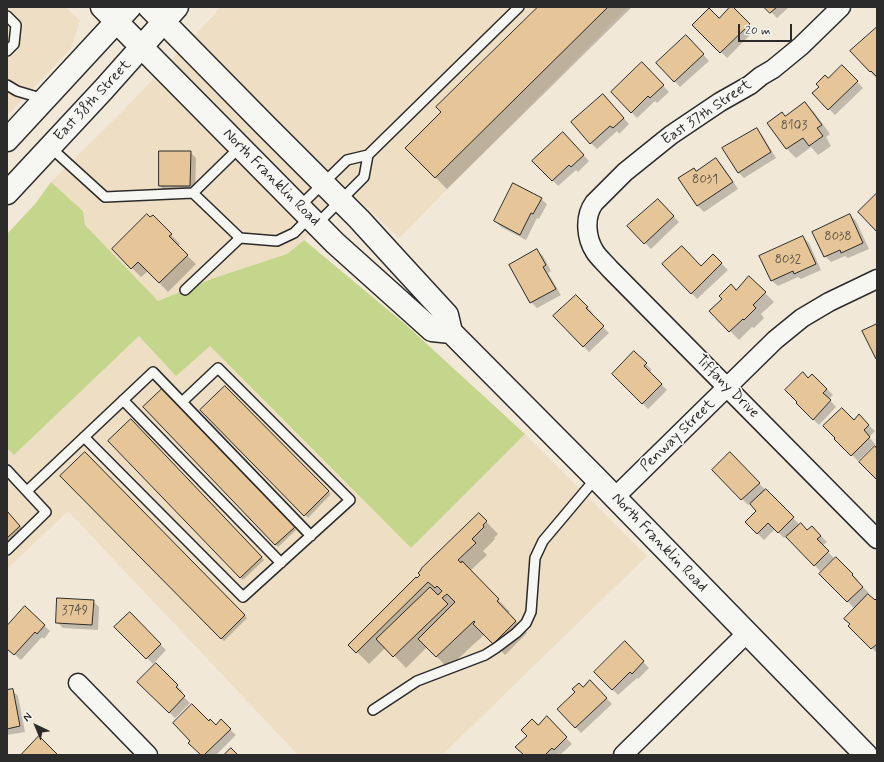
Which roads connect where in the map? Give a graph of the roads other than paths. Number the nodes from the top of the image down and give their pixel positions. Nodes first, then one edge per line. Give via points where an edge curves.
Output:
1 (102, 7) edge
2 (519, 7) edge
3 (841, 7) edge
4 (164, 12) edge
5 (124, 15) edge
6 (7, 16) edge
7 (141, 48) junction
8 (7, 51) edge
9 (7, 85) edge
10 (45, 99) junction
11 (7, 140) edge
12 (50, 147) junction
13 (240, 147) junction
14 (368, 155) junction
15 (322, 184) junction
16 (7, 193) edge
17 (193, 193) junction
18 (340, 201) junction
19 (309, 216) junction
20 (587, 227) joint
21 (240, 238) junction
22 (877, 279) edge
23 (185, 290) dead end
24 (451, 332) junction
25 (727, 387) junction
26 (123, 400) junction
27 (182, 402) junction
28 (84, 437) junction
29 (9, 477) edge
30 (596, 478) junction
31 (27, 491) junction
32 (615, 498) junction
33 (311, 536) junction
34 (877, 539) edge
35 (7, 550) edge
36 (281, 563) junction
37 (747, 634) junction
38 (78, 683) dead end
39 (373, 710) dead end
40 (148, 755) edge
41 (623, 755) edge
42 (866, 755) edge

1 - 5 main road, North Franklin Road
2 - 14 lane
3 - 20 street, East 37th Street via 773,69 671,135 625,172 594,203 588,216
4 - 7 main road, East 38th Street
4 - 15 main road, North Franklin Road
5 - 7 main road, North Franklin Road
5 - 10 main road
6 - 8 lane via 16,25 14,44
7 - 12 main road, East 38th Street
7 - 13 main road, North Franklin Road
9 - 10 lane via 17,91
10 - 11 main road
12 - 16 main road, East 38th Street
12 - 17 lane via 105,197
13 - 17 lane
13 - 19 main road, North Franklin Road
14 - 15 lane via 347,160
14 - 18 lane via 364,177
15 - 18 main road, North Franklin Road
15 - 19 lane
17 - 21 lane
18 - 19 lane
18 - 24 main road, North Franklin Road via 446,315
19 - 21 lane via 294,233 277,241
19 - 24 main road, North Franklin Road via 335,243 432,330
20 - 25 street, Tiffany Drive via 590,242 610,269
21 - 23 lane
22 - 25 street, Penway Street via 802,318 775,340
24 - 30 main road, North Franklin Road
25 - 32 street, Penway Street
25 - 34 street, Tiffany Drive
26 - 27 lane via 153,372
26 - 28 lane
26 - 36 lane
27 - 33 lane
27 - 33 lane via 218,368 350,500
28 - 31 lane
28 - 36 lane via 243,596
29 - 31 lane
30 - 32 main road, North Franklin Road
30 - 39 lane via 543,541 536,558 530,612 516,633 485,655 417,681
31 - 35 lane via 46,512
32 - 37 main road, North Franklin Road
33 - 36 lane
37 - 41 street
37 - 42 main road, North Franklin Road
38 - 40 street

